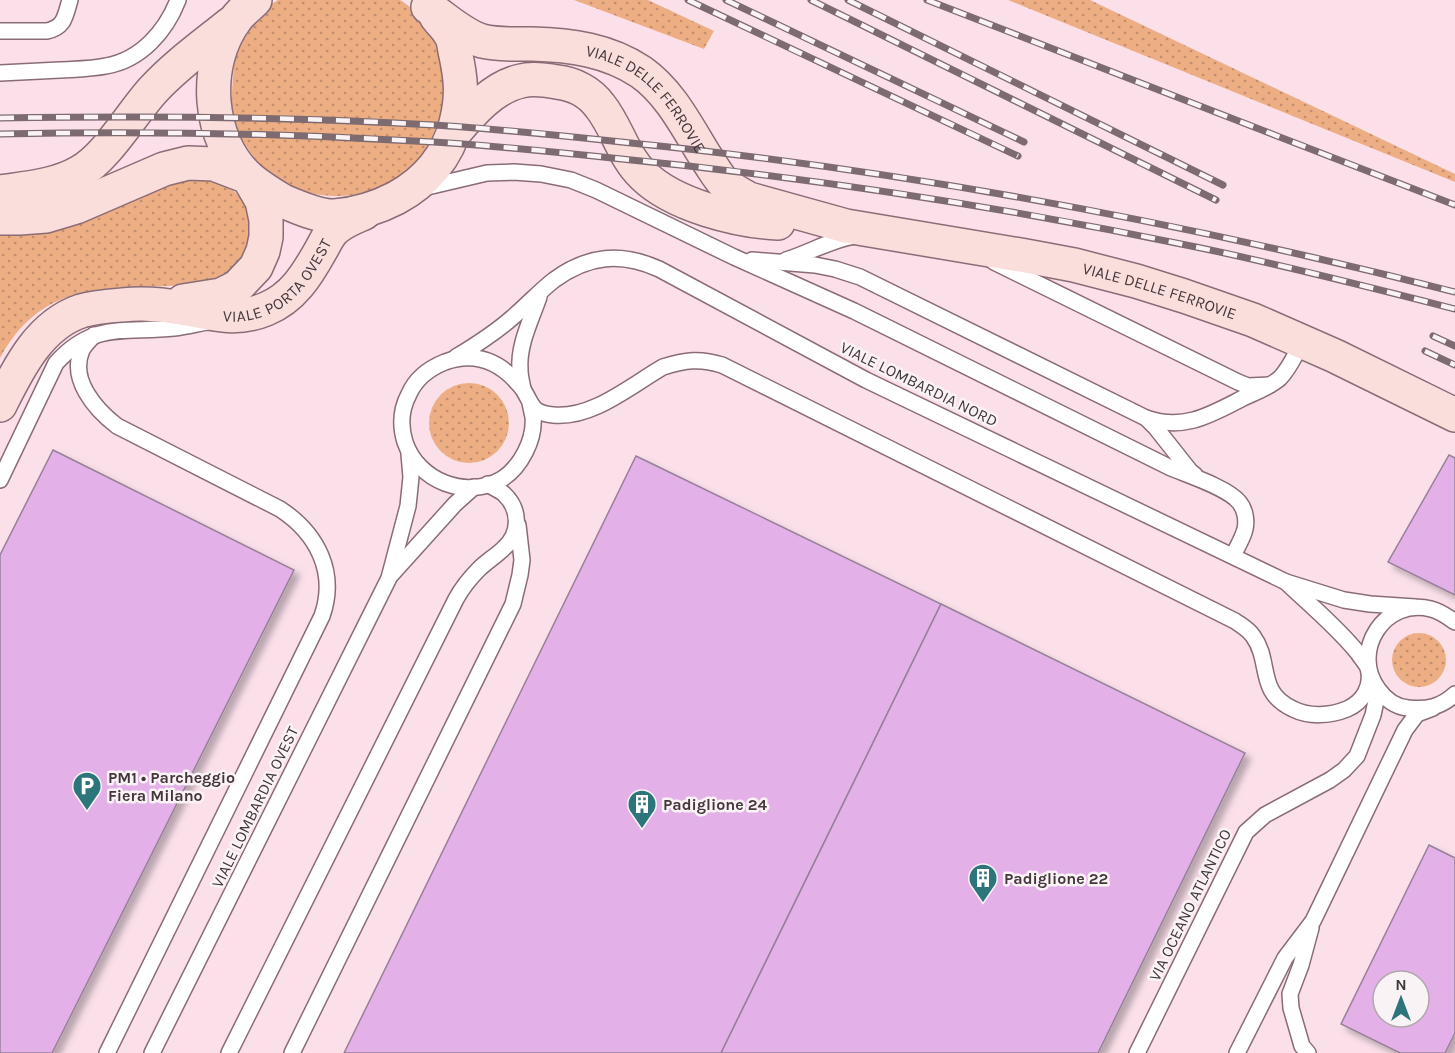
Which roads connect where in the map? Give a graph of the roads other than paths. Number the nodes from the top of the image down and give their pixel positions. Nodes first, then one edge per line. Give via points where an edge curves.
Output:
1 (69, 0) edge
2 (178, 0) edge
3 (424, 3) edge
4 (245, 8) edge
5 (0, 32) edge
6 (0, 73) edge
7 (454, 133) junction
8 (248, 177) junction
9 (411, 190) junction
10 (0, 192) edge
11 (377, 208) junction
12 (0, 218) edge
13 (846, 226) junction
14 (895, 234) junction
15 (959, 245) junction
16 (734, 257) junction
17 (768, 262) junction
18 (540, 294) junction
19 (163, 304) junction
20 (231, 317) junction
21 (94, 335) junction
22 (1302, 342) junction
23 (452, 360) junction
24 (1270, 385) junction
25 (526, 396) junction
26 (0, 405) edge
27 (1455, 416) edge
28 (1146, 418) junction
29 (408, 451) junction
30 (0, 480) edge
31 (1203, 481) junction
32 (481, 486) junction
33 (517, 519) junction
34 (1233, 556) junction
35 (389, 578) junction
36 (1286, 582) junction
37 (1416, 607) junction
38 (1455, 622) edge
39 (1368, 666) junction
40 (1375, 685) junction
41 (1452, 698) edge
42 (1433, 708) junction
43 (1313, 921) junction
44 (107, 1053) edge
45 (152, 1053) edge
46 (229, 1053) edge
47 (292, 1053) edge
48 (1137, 1053) edge
49 (1236, 1053) edge
50 (1308, 1053) edge

1 - 5 lane via 62,24 53,30
2 - 6 lane via 157,37 129,58 87,69
3 - 7 street via 452,35 462,88
3 - 13 street, VIALE DELLE FERROVIE via 471,37 484,41 574,47 622,61 661,89 723,182 736,192
4 - 8 street via 224,40 216,66 213,99 220,133
4 - 10 street via 167,75 81,172 50,184
7 - 9 street via 440,162
7 - 13 street, VIALE DELLE FERROVIE via 495,93 521,81 572,84 599,104 634,166 670,194 707,210 760,222
8 - 11 street via 299,209 334,216
8 - 12 street via 214,164 188,163 46,216
8 - 19 street, VIALE PORTA OVEST via 262,201 266,220 266,237 256,267 237,287 221,295
9 - 11 street
9 - 16 lane via 496,173 541,174 571,180
11 - 20 street, VIALE PORTA OVEST via 335,228 306,276 277,304 246,316
13 - 14 street, VIALE DELLE FERROVIE
14 - 15 street, VIALE DELLE FERROVIE
14 - 17 lane via 853,236 802,255
15 - 22 street, VIALE DELLE FERROVIE via 1074,265 1136,281 1253,320
15 - 24 lane via 1238,382 1248,386
16 - 17 lane
16 - 31 lane
17 - 28 lane via 815,265 860,277
18 - 23 lane, VIALE LOMBARDIA NORD via 481,343
18 - 25 lane, VIALE LOMBARDIA NORD via 521,354
18 - 34 lane, VIALE LOMBARDIA NORD via 563,274 597,259 613,257 644,262 866,380
19 - 20 street, VIALE PORTA OVEST
19 - 26 street, VIALE PORTA OVEST via 107,306 81,311 63,321 30,352
20 - 21 lane via 175,328
21 - 30 lane via 68,350 56,363
21 - 44 lane via 82,350 78,367 89,397 104,416 294,519 322,557 328,589 322,616
22 - 24 lane via 1286,370
22 - 27 street, VIALE DELLE FERROVIE
23 - 25 lane via 480,359 492,363 504,369
23 - 29 lane via 425,373 408,394 402,422
24 - 28 lane via 1204,418 1172,423
25 - 32 lane via 533,418 532,433 522,458 502,479
25 - 39 lane via 536,411 572,415 595,408 675,363 707,361 722,365 1235,621 1254,637 1272,693 1293,710 1321,715 1356,704 1369,686
28 - 31 lane
29 - 32 lane via 417,465 436,480 458,487
29 - 35 lane, VIALE LOMBARDIA OVEST via 408,506
31 - 34 lane via 1230,494 1243,509 1246,528
32 - 33 lane via 503,492
32 - 35 lane, VIALE LOMBARDIA OVEST via 454,504
33 - 46 lane via 506,547 466,583 456,599
33 - 47 lane via 522,560 513,604
34 - 36 lane, VIALE LOMBARDIA NORD
35 - 45 lane, VIALE LOMBARDIA OVEST
36 - 37 lane, VIALE LOMBARDIA NORD via 1344,600
36 - 39 lane, VIALE LOMBARDIA NORD via 1348,641
37 - 38 lane, VIALE LOMBARDIA NORD via 1431,609
37 - 39 lane via 1400,610 1377,628 1370,641
39 - 40 lane
40 - 42 lane via 1391,702 1404,708
40 - 48 lane, VIA OCEANO ATLANTICO via 1373,715 1357,756 1330,780 1265,815 1246,832
41 - 42 lane
42 - 43 lane via 1418,714 1405,730
43 - 49 lane via 1285,958
43 - 50 lane via 1290,994 1290,1008

